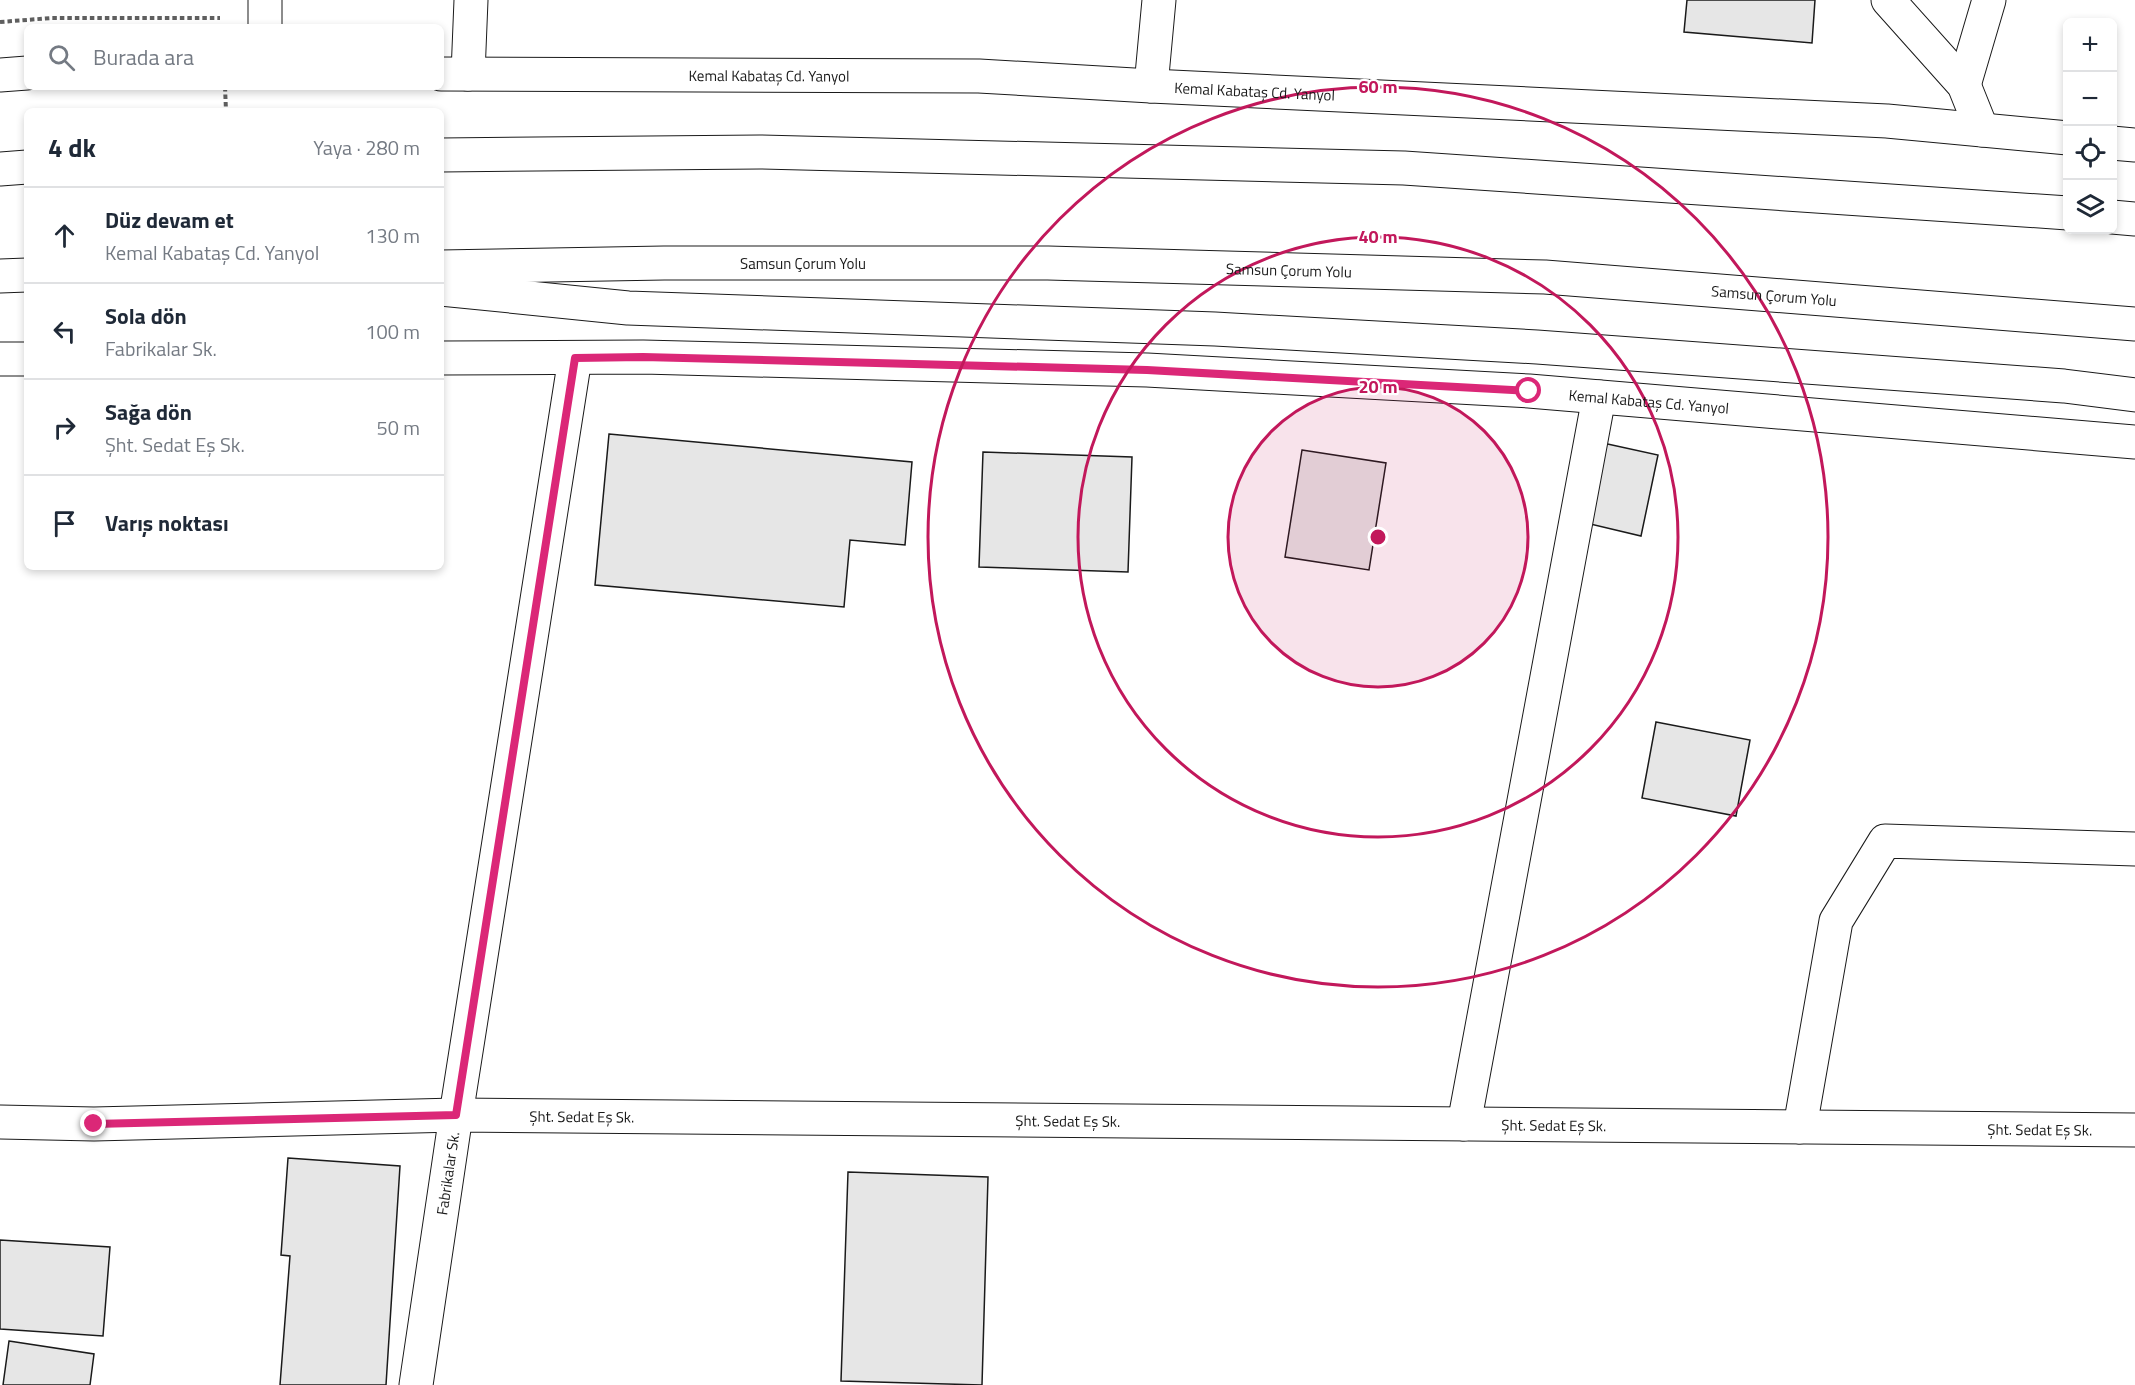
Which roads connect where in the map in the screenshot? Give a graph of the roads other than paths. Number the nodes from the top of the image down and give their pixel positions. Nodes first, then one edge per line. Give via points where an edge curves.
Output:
1 (265, 0) edge
2 (471, 0) edge
3 (1159, 0) edge
4 (1888, 0) edge
5 (1989, 0) edge
6 (265, 24) edge
7 (24, 73) edge
8 (454, 74) edge
9 (0, 75) edge
10 (1964, 85) junction
11 (1151, 86) junction
12 (1982, 130) junction
13 (2063, 138) edge
14 (2117, 143) edge
15 (2135, 145) edge
16 (444, 155) edge
17 (24, 167) edge
18 (0, 169) edge
19 (2063, 213) edge
20 (2117, 217) edge
21 (2135, 219) edge
22 (444, 267) edge
23 (24, 275) edge
24 (0, 276) edge
25 (444, 289) edge
26 (2135, 324) edge
27 (444, 358) edge
28 (575, 358) junction
29 (0, 359) edge
30 (24, 359) edge
31 (2135, 395) edge
32 (1599, 397) junction
33 (2135, 442) edge
34 (2135, 849) edge
35 (456, 1115) junction
36 (0, 1122) edge
37 (1464, 1124) junction
38 (1800, 1127) junction
39 (2135, 1130) edge
40 (416, 1385) edge

1 - 6 main road
2 - 8 main road
3 - 11 main road
4 - 10 main road
5 - 10 main road
7 - 9 main road
8 - 11 main road, Kemal Kabataş Cd. Yanyol via 979,76
10 - 12 main road
11 - 12 main road, Kemal Kabataş Cd. Yanyol via 1887,120
12 - 13 main road, Kemal Kabataş Cd. Yanyol
14 - 15 main road
16 - 19 main road via 760,152 1404,168
17 - 18 main road
20 - 21 main road
22 - 26 main road, Samsun Çorum Yolu via 1048,263 1545,277
23 - 24 main road
25 - 31 main road via 628,308 1215,328 1525,346 2064,386
27 - 28 main road, Kemal Kabataş Cd. Yanyol
28 - 32 main road, Kemal Kabataş Cd. Yanyol via 1147,370
28 - 35 main road, Fabrikalar Sk.
29 - 30 main road
32 - 33 main road, Kemal Kabataş Cd. Yanyol
32 - 37 main road
34 - 38 main road via 1885,841 1836,921
35 - 36 main road, Şht. Sedat Eş Sk. via 94,1124
35 - 37 main road, Şht. Sedat Eş Sk.
35 - 40 main road, Fabrikalar Sk.
37 - 38 main road, Şht. Sedat Eş Sk.
38 - 39 main road, Şht. Sedat Eş Sk.

